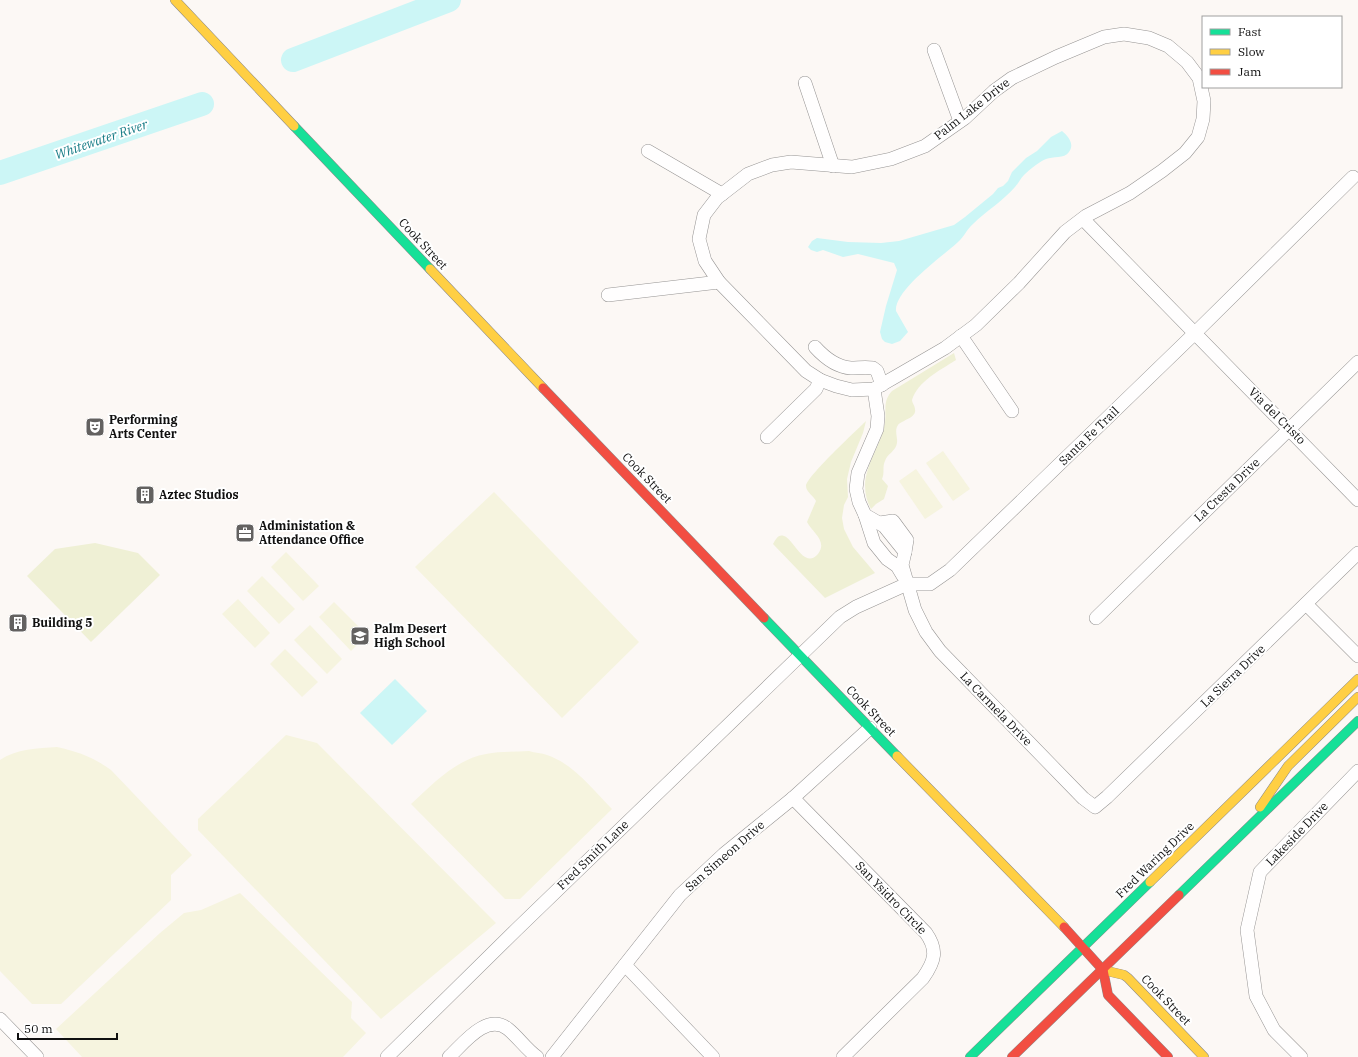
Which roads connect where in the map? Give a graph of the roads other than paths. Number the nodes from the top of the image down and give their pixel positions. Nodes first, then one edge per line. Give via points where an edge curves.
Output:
1 (175, 0) edge
2 (934, 50) dead end
3 (805, 83) dead end
4 (960, 121) junction
5 (648, 151) dead end
6 (833, 166) junction
7 (1353, 177) dead end
8 (722, 194) junction
9 (1083, 219) junction
10 (719, 282) junction
11 (608, 295) dead end
12 (1195, 333) junction
13 (961, 336) junction
14 (814, 347) dead end
15 (1358, 362) edge
16 (820, 380) junction
17 (878, 387) junction
18 (1012, 411) dead end
19 (1290, 429) junction
20 (767, 437) dead end
21 (1358, 500) edge
22 (865, 515) junction
23 (1358, 553) edge
24 (907, 584) junction
25 (1306, 604) junction
26 (1096, 618) dead end
27 (800, 654) junction
28 (1358, 656) edge
29 (1358, 680) edge
30 (1358, 697) edge
31 (1358, 721) edge
32 (870, 728) junction
33 (1358, 771) edge
34 (1107, 797) joint
35 (793, 798) junction
36 (1239, 838) junction
37 (1084, 947) junction
38 (625, 965) junction
39 (1104, 970) junction
40 (0, 1019) edge
41 (847, 1056) edge
42 (37, 1057) edge
43 (387, 1057) edge
44 (449, 1057) edge
45 (537, 1057) edge
46 (552, 1057) edge
47 (713, 1057) edge
48 (970, 1057) edge
49 (1012, 1057) edge
50 (1168, 1057) edge
51 (1204, 1057) edge
52 (1301, 1057) edge

1 - 27 main road, Cook Street
2 - 4 street
3 - 6 street
4 - 6 street, Palm Lake Drive via 925,146 891,159 852,167
4 - 9 street, Palm Lake Drive via 1012,78 1056,56 1104,37 1124,34 1149,38 1168,46 1187,62 1199,78 1204,101 1203,119 1198,136 1185,153 1162,171 1130,193
5 - 8 street
6 - 8 street, Palm Lake Drive via 790,162 772,165 748,174
7 - 12 street, Santa Fe Trail
8 - 10 street, Palm Lake Drive via 704,215 699,239 705,261
9 - 12 street, Via del Cristo
9 - 13 street, Palm Lake Drive via 1065,232 1014,288
10 - 11 street
10 - 16 street, Palm Lake Drive via 806,371
12 - 19 street, Via del Cristo
12 - 24 street, Santa Fe Trail via 950,570 930,584
13 - 17 street, Palm Lake Drive
13 - 18 street
14 - 17 street, La Carmela Drive via 838,365 874,368 877,371
15 - 19 street, La Cresta Drive
16 - 17 street, Palm Lake Drive via 852,390
16 - 20 street via 816,389
17 - 22 street, La Carmela Drive via 877,429 858,473 856,489
19 - 21 street, Via del Cristo
19 - 26 street, La Cresta Drive
22 - 24 street, La Carmela Drive via 874,542 897,566
22 - 24 street, La Carmela Drive via 884,526 905,552 902,565
23 - 25 street, La Sierra Drive
24 - 27 street, Santa Fe Trail via 840,617
24 - 34 street, La Carmela Drive via 915,610 926,632 940,651 1083,798 1095,807
25 - 28 street
25 - 34 street, La Sierra Drive
27 - 32 main road, Cook Street
27 - 43 street, Fred Smith Lane
29 - 37 main road, Fred Waring Drive
30 - 36 main road via 1288,766
31 - 36 main road
32 - 35 street, San Simeon Drive
32 - 37 main road, Cook Street
33 - 52 street, Lakeside Drive via 1260,872 1247,930 1256,996 1274,1030
35 - 38 street, San Simeon Drive via 724,854 680,895
35 - 41 street, San Ysidro Circle via 926,933 934,951 930,969 924,978
36 - 39 main road
37 - 39 main road, Cook Street
37 - 48 main road, Fred Waring Drive
38 - 46 street, San Simeon Drive
38 - 47 street
39 - 49 main road
39 - 50 main road via 1108,995
39 - 51 main road, Cook Street via 1128,978
40 - 42 street
44 - 45 street via 475,1032 486,1025 497,1024 507,1028

